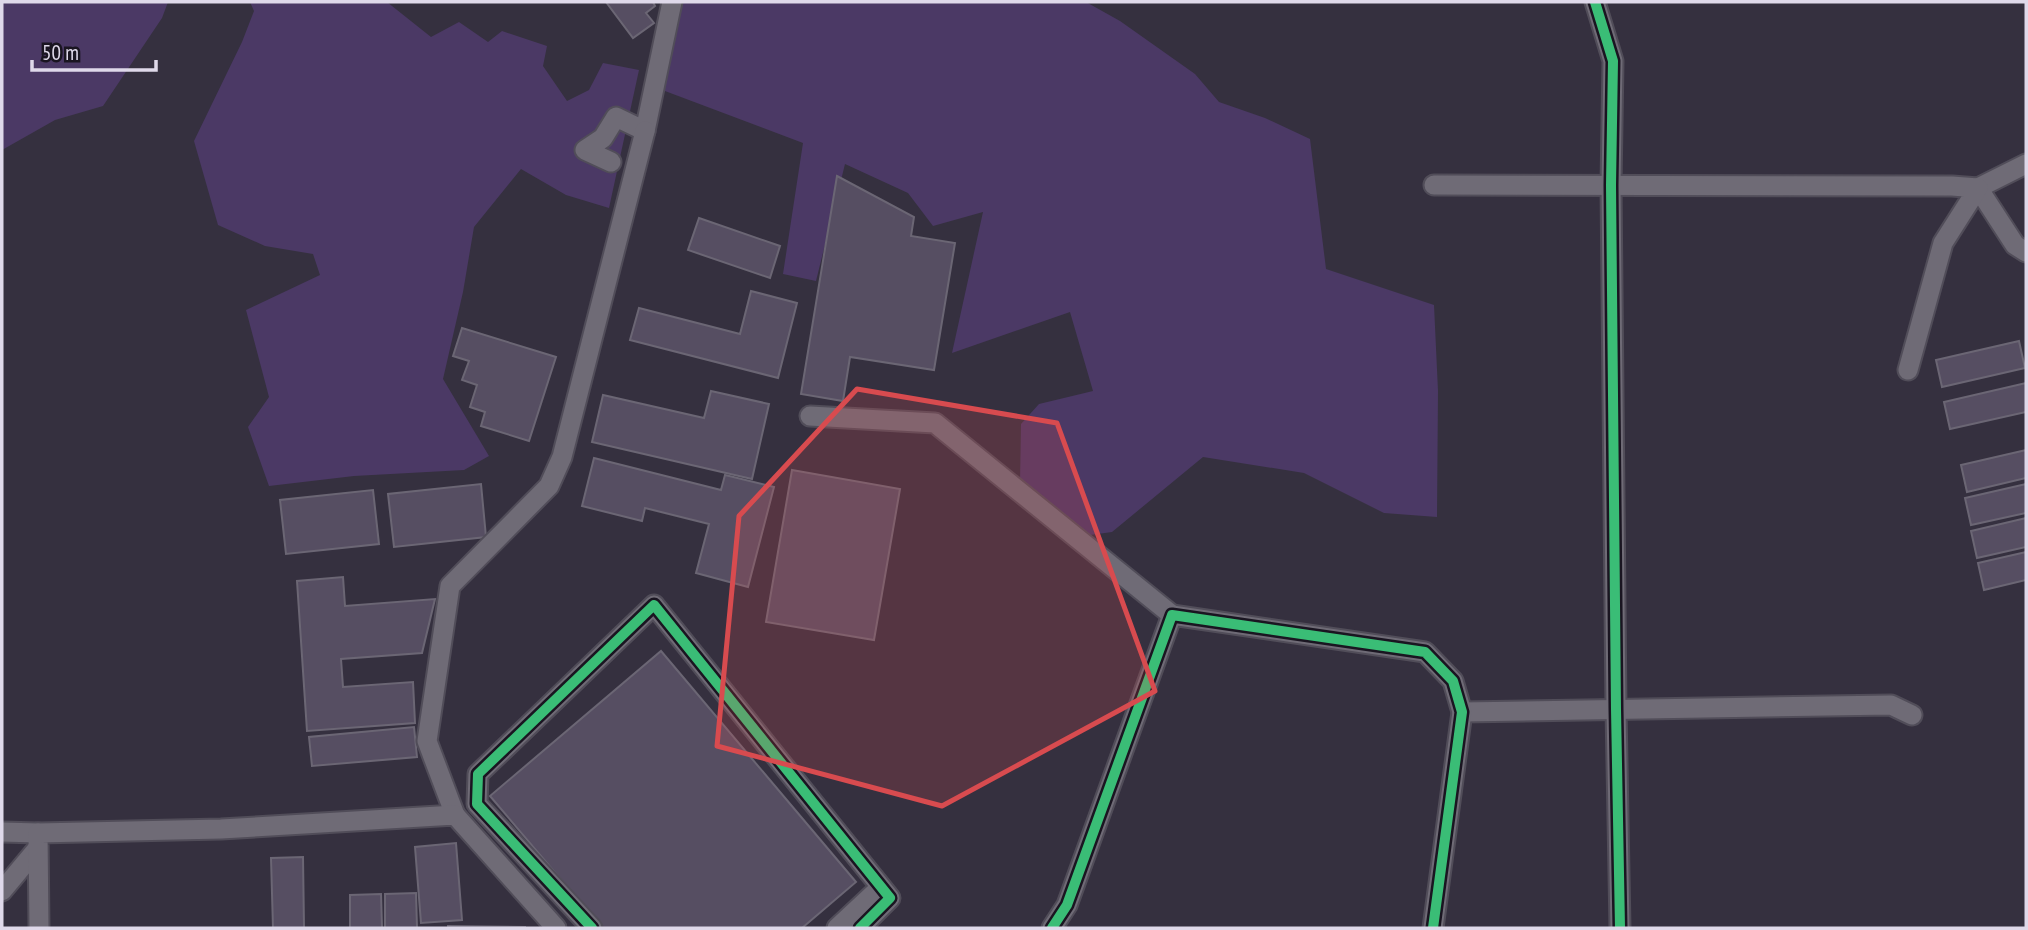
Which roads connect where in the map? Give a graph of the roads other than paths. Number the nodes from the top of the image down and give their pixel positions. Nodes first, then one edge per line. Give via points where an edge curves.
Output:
1 (672, 2) edge
2 (1595, 2) edge
3 (645, 131) junction
4 (611, 162) dead end
5 (2026, 164) edge
6 (1434, 185) dead end
7 (1611, 186) junction
8 (1979, 188) junction
9 (2026, 252) edge
10 (1908, 370) dead end
11 (810, 416) dead end
12 (1172, 615) junction
13 (1616, 709) junction
14 (1462, 712) junction
15 (1912, 715) dead end
16 (455, 815) junction
17 (2, 832) edge
18 (38, 841) junction
19 (881, 887) junction
20 (2, 891) edge
21 (39, 928) edge
22 (556, 928) edge
23 (592, 928) edge
24 (837, 928) edge
25 (860, 928) edge
26 (1052, 928) edge
27 (1433, 928) edge
28 (1620, 928) edge

1 - 3 street
2 - 7 street via 1613,61
3 - 4 street via 616,117 603,138 585,150
3 - 16 street via 562,457 549,486 450,586 427,741
5 - 8 street
6 - 7 street
7 - 8 street
7 - 13 street
8 - 9 street via 2015,244
8 - 10 street via 1943,243
11 - 12 street via 935,423
12 - 14 street via 1425,652 1453,681
12 - 26 street via 1067,905
13 - 14 street
13 - 15 street via 1891,705
13 - 28 street
14 - 27 street
16 - 18 street
16 - 22 street
17 - 18 street
18 - 20 street
18 - 21 street
19 - 23 street via 654,605 478,774 477,804
19 - 24 street
19 - 25 street via 890,898

